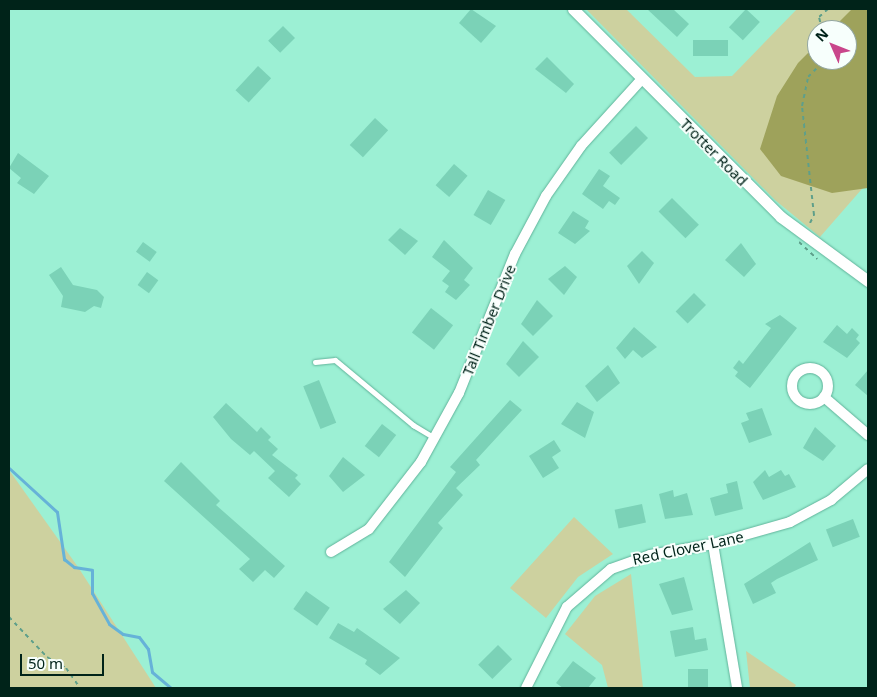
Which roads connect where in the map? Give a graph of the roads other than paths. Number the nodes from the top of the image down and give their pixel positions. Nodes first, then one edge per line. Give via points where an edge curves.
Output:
1 (573, 9) edge
2 (642, 80) junction
3 (868, 281) edge
4 (315, 362) dead end
5 (824, 397) dead end
6 (868, 434) edge
7 (436, 438) junction
8 (868, 470) edge
9 (714, 544) junction
10 (330, 552) dead end
11 (526, 688) edge
12 (737, 688) edge

1 - 2 street, Trotter Road
2 - 3 street, Trotter Road via 803,236
2 - 7 street, Tall Timber Drive via 581,146 546,196 516,254
4 - 7 lane via 335,360 413,425
5 - 6 street
7 - 10 street, Tall Timber Drive via 369,529
8 - 9 street, Red Clover Lane via 831,500 790,522
9 - 11 street, Red Clover Lane via 629,560 594,580 558,620
9 - 12 street

